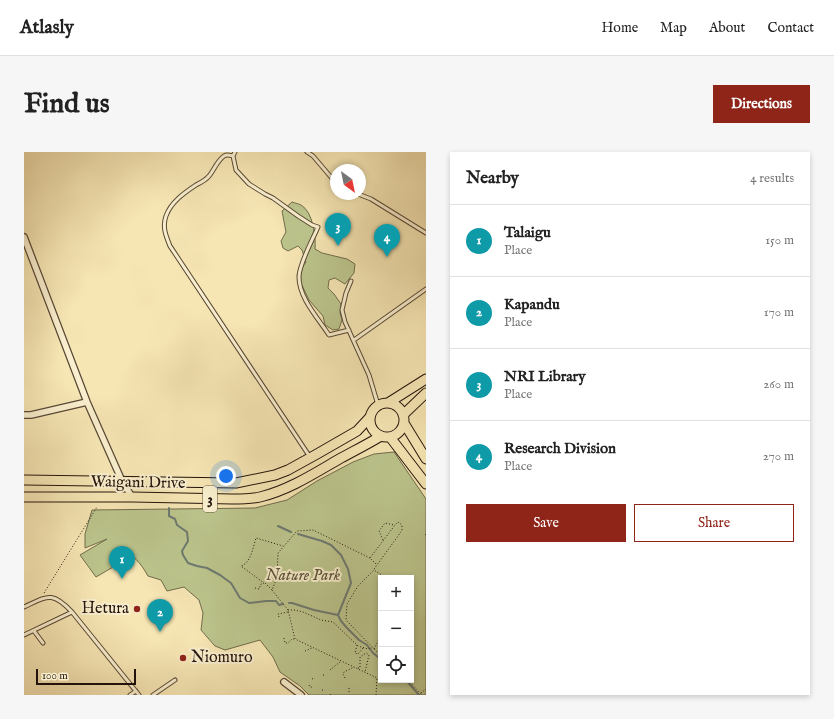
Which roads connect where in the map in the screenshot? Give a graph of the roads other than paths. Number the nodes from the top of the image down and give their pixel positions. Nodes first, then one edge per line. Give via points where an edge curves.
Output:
1 (307, 152) edge
2 (234, 154) edge
3 (330, 176) edge
4 (366, 197) edge
5 (426, 233) edge
6 (24, 237) edge
7 (351, 281) dead end
8 (426, 289) edge
9 (349, 330) junction
10 (354, 340) junction
11 (426, 379) edge
12 (426, 393) edge
13 (87, 402) junction
14 (388, 403) junction
15 (378, 405) junction
16 (24, 415) edge
17 (370, 417) junction
18 (404, 419) junction
19 (385, 436) junction
20 (310, 458) junction
21 (426, 458) edge
22 (24, 480) edge
23 (122, 481) junction
24 (426, 484) edge
25 (24, 497) edge
26 (132, 497) junction
27 (24, 607) edge
28 (72, 612) junction
29 (34, 631) junction
30 (24, 635) edge
31 (42, 643) dead end
32 (175, 680) dead end
33 (284, 682) dead end
34 (136, 691) junction
35 (130, 695) edge
36 (139, 695) edge
37 (154, 695) edge
38 (301, 695) edge

1 - 3 lane
2 - 9 lane via 236,170 249,184 318,227 299,277 304,299 329,335
2 - 20 lane via 224,156 209,176 169,208 165,218 165,234 170,246
4 - 5 lane
6 - 13 street
7 - 9 lane via 342,310
8 - 10 lane
9 - 10 lane
10 - 15 lane
11 - 14 main road
12 - 18 main road
13 - 16 street
13 - 23 street
14 - 15 main road
14 - 18 main road via 398,406
15 - 17 main road
17 - 19 main road via 372,428 376,433
17 - 20 main road, Waigani Drive / 3 via 357,430
18 - 19 main road via 399,432
18 - 21 main road
19 - 24 main road
19 - 26 main road, Waigani Drive / 3 via 293,485 259,497
20 - 23 main road, Waigani Drive / 3 via 275,475 236,483
22 - 23 main road, Waigani Drive / 3
23 - 26 street
25 - 26 main road, Waigani Drive / 3
27 - 28 lane via 44,598 52,598 64,603
28 - 29 lane
28 - 34 lane
29 - 30 lane
29 - 31 lane
32 - 37 lane
33 - 38 street
34 - 35 lane
34 - 36 lane

